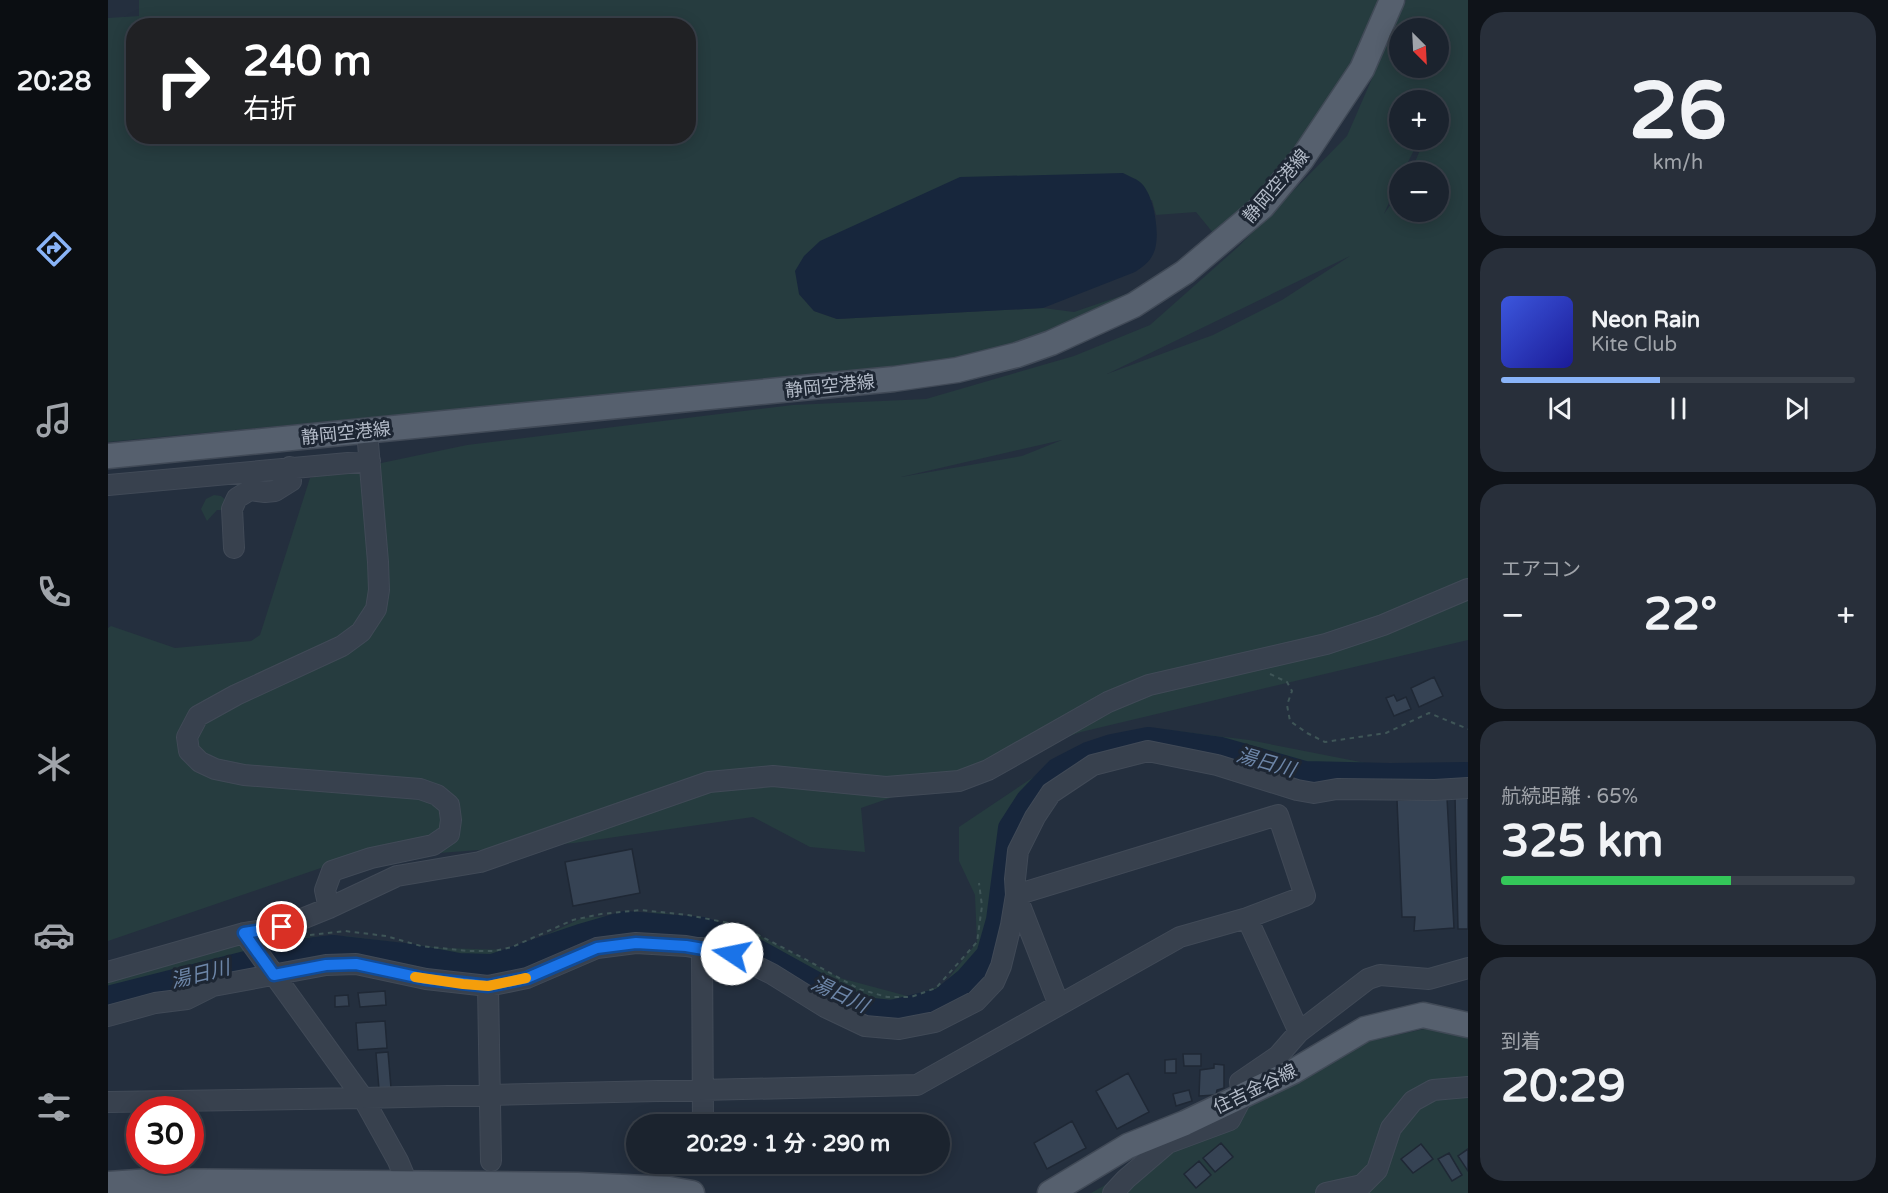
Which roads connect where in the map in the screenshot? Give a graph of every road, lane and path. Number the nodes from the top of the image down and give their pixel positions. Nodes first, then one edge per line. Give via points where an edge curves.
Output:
1 (1392, 0) edge
2 (367, 431) junction
3 (108, 456) edge
4 (370, 460) junction
5 (290, 467) junction
6 (108, 485) edge
7 (234, 548) dead end
8 (1468, 589) edge
9 (1269, 674) dead end
10 (1468, 729) edge
11 (1468, 789) edge
12 (1016, 895) junction
13 (329, 908) junction
14 (1247, 918) junction
15 (244, 933) junction
16 (702, 948) junction
17 (1468, 968) edge
18 (108, 972) edge
19 (274, 975) junction
20 (488, 986) junction
21 (1059, 1005) junction
22 (108, 1016) edge
23 (1468, 1025) edge
24 (1299, 1032) junction
25 (1468, 1087) edge
26 (703, 1090) junction
27 (489, 1095) junction
28 (1242, 1097) junction
29 (363, 1098) junction
30 (108, 1102) edge
31 (703, 1114) edge
32 (491, 1161) dead end
33 (108, 1184) edge
34 (408, 1185) junction
35 (316, 1188) edge
36 (692, 1193) edge
37 (1050, 1193) edge
38 (1113, 1193) edge
39 (1326, 1193) edge

1 - 2 main road, 静岡空港線 via 1362,69 1302,159 1262,207 1185,272 1134,305 1051,343 1017,355 894,380
2 - 3 main road, 静岡空港線
2 - 4 street
4 - 5 street
4 - 13 street via 379,590 376,609 361,632 342,646 211,708 198,716 187,737 189,751 215,769 244,775 420,789 449,805 449,834 433,845 332,871 325,890
5 - 6 street
5 - 7 street via 292,480 287,485 270,492 250,490 234,502
8 - 13 street via 1326,644 1149,685 1108,702 988,770 958,781 886,787 773,776 709,782 480,862 397,876
9 - 10 path via 1287,681 1292,691 1287,705 1290,721 1325,742 1386,733 1429,713
11 - 12 street via 1314,792 1217,765 1148,752 1093,765 1051,793 1018,851
12 - 14 street via 1278,814 1305,896
12 - 16 street via 994,982 976,1001 935,1022 899,1029 865,1026 732,954
12 - 21 street
13 - 15 street via 282,927
14 - 21 street via 1180,937
14 - 24 street
15 - 18 street
15 - 19 street
16 - 20 street via 636,943 597,948 527,978
16 - 26 street
17 - 24 street via 1429,979 1380,975 1368,979
19 - 20 street via 356,964 426,979
19 - 22 street via 213,986 187,999 155,1002
19 - 29 street
20 - 27 street
21 - 26 street via 917,1085
23 - 28 main road, 住吉金谷線 via 1423,1015 1365,1029
24 - 28 street via 1278,1056 1239,1082
25 - 39 street via 1433,1090 1413,1101 1391,1128 1377,1170 1362,1185
26 - 27 street
26 - 31 street
27 - 29 street
27 - 32 street
28 - 37 main road, 住吉金谷線 via 1128,1146
28 - 38 street via 1230,1120 1168,1143
29 - 30 street
29 - 34 street
33 - 35 main road via 151,1181
34 - 35 main road
34 - 36 main road via 578,1185

